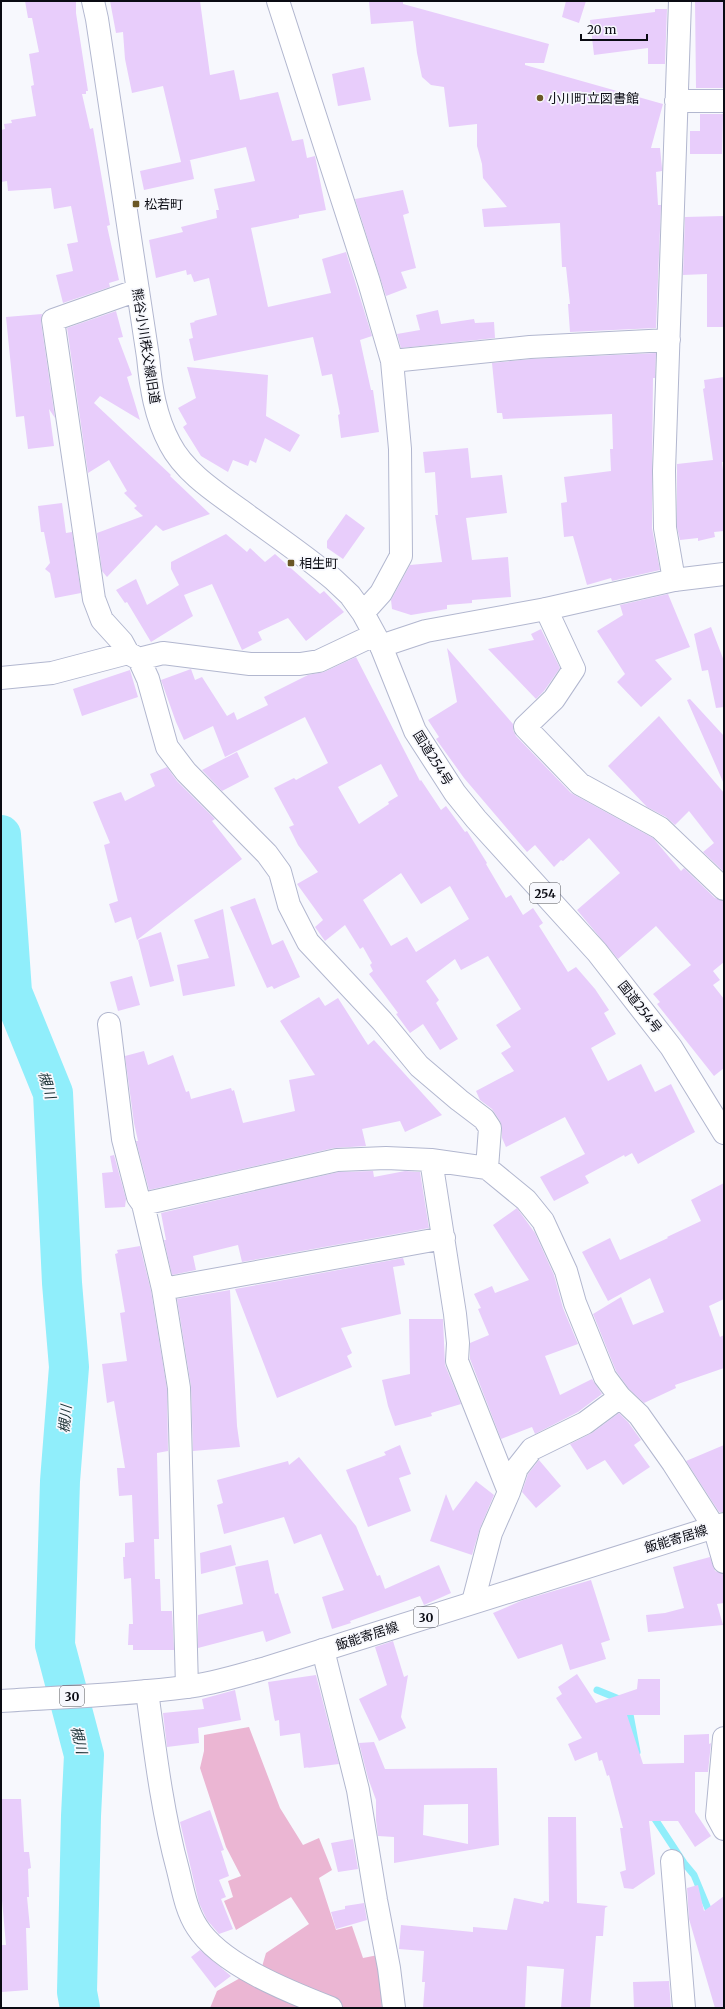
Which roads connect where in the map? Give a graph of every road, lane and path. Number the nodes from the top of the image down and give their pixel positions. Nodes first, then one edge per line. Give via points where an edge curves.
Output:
1 (93, 1) edge
2 (278, 1) edge
3 (680, 1) edge
4 (676, 101) junction
5 (724, 101) edge
6 (138, 290) junction
7 (668, 340) junction
8 (392, 361) junction
9 (724, 574) edge
10 (674, 580) junction
11 (546, 609) junction
12 (363, 613) junction
13 (377, 640) junction
14 (133, 656) junction
15 (1, 678) edge
16 (724, 889) edge
17 (109, 1024) dead end
18 (724, 1133) edge
19 (432, 1160) junction
20 (487, 1168) junction
21 (143, 1204) junction
22 (444, 1238) junction
23 (163, 1289) junction
24 (620, 1397) junction
25 (509, 1492) junction
26 (719, 1525) edge
27 (724, 1562) edge
28 (472, 1602) junction
29 (323, 1650) junction
30 (187, 1687) junction
31 (147, 1691) junction
32 (11, 1700) edge
33 (724, 1738) edge
34 (724, 1828) edge
35 (672, 1861) dead end
36 (331, 2008) edge
37 (394, 2008) edge
38 (684, 2008) edge

1 - 6 main road, 熊谷小川秩父線旧道
2 - 8 main road
3 - 4 main road
4 - 5 main road
4 - 7 main road
6 - 12 main road, 熊谷小川秩父線旧道 via 152,395 159,422 181,461 210,488 333,579 350,595
6 - 14 main road via 53,320 94,599 102,620
7 - 8 main road via 530,347
7 - 10 main road via 664,478 666,528
8 - 12 main road via 400,449 401,556 381,593
9 - 10 main road
10 - 11 main road
11 - 13 main road
11 - 16 main road via 574,669 554,699 525,727 580,784 660,828
12 - 13 main road, 熊谷小川秩父線旧道
13 - 14 main road via 319,661 300,664 250,664 162,653
13 - 18 main road, 国道254号 / 254 via 415,731 455,793 597,952 671,1047
14 - 15 main road via 52,673
14 - 20 main road via 148,679 168,747 186,772 268,854 280,872 289,905 308,942 382,1021 419,1066 484,1119 490,1128
17 - 21 main road via 123,1139 138,1197
19 - 20 main road
19 - 21 main road via 338,1160
19 - 22 main road
20 - 24 main road via 526,1200 543,1221 566,1271 575,1303 605,1377
21 - 23 main road
22 - 23 main road
22 - 25 main road via 455,1314 457,1361
23 - 30 main road via 179,1388
24 - 25 main road via 585,1423 532,1449 517,1468
24 - 26 main road via 639,1415
25 - 28 main road via 491,1533
26 - 27 main road
26 - 28 main road, 飯能寄居線 / 30
28 - 29 main road, 飯能寄居線 / 30
29 - 30 main road, 飯能寄居線 / 30 via 259,1670
29 - 37 main road via 358,1790 390,1968
30 - 31 main road, 飯能寄居線 / 30
31 - 32 main road, 飯能寄居線 / 30
31 - 36 main road via 162,1802 187,1907 197,1928 215,1947 241,1966 285,1989
33 - 34 main road via 717,1816
35 - 38 main road

